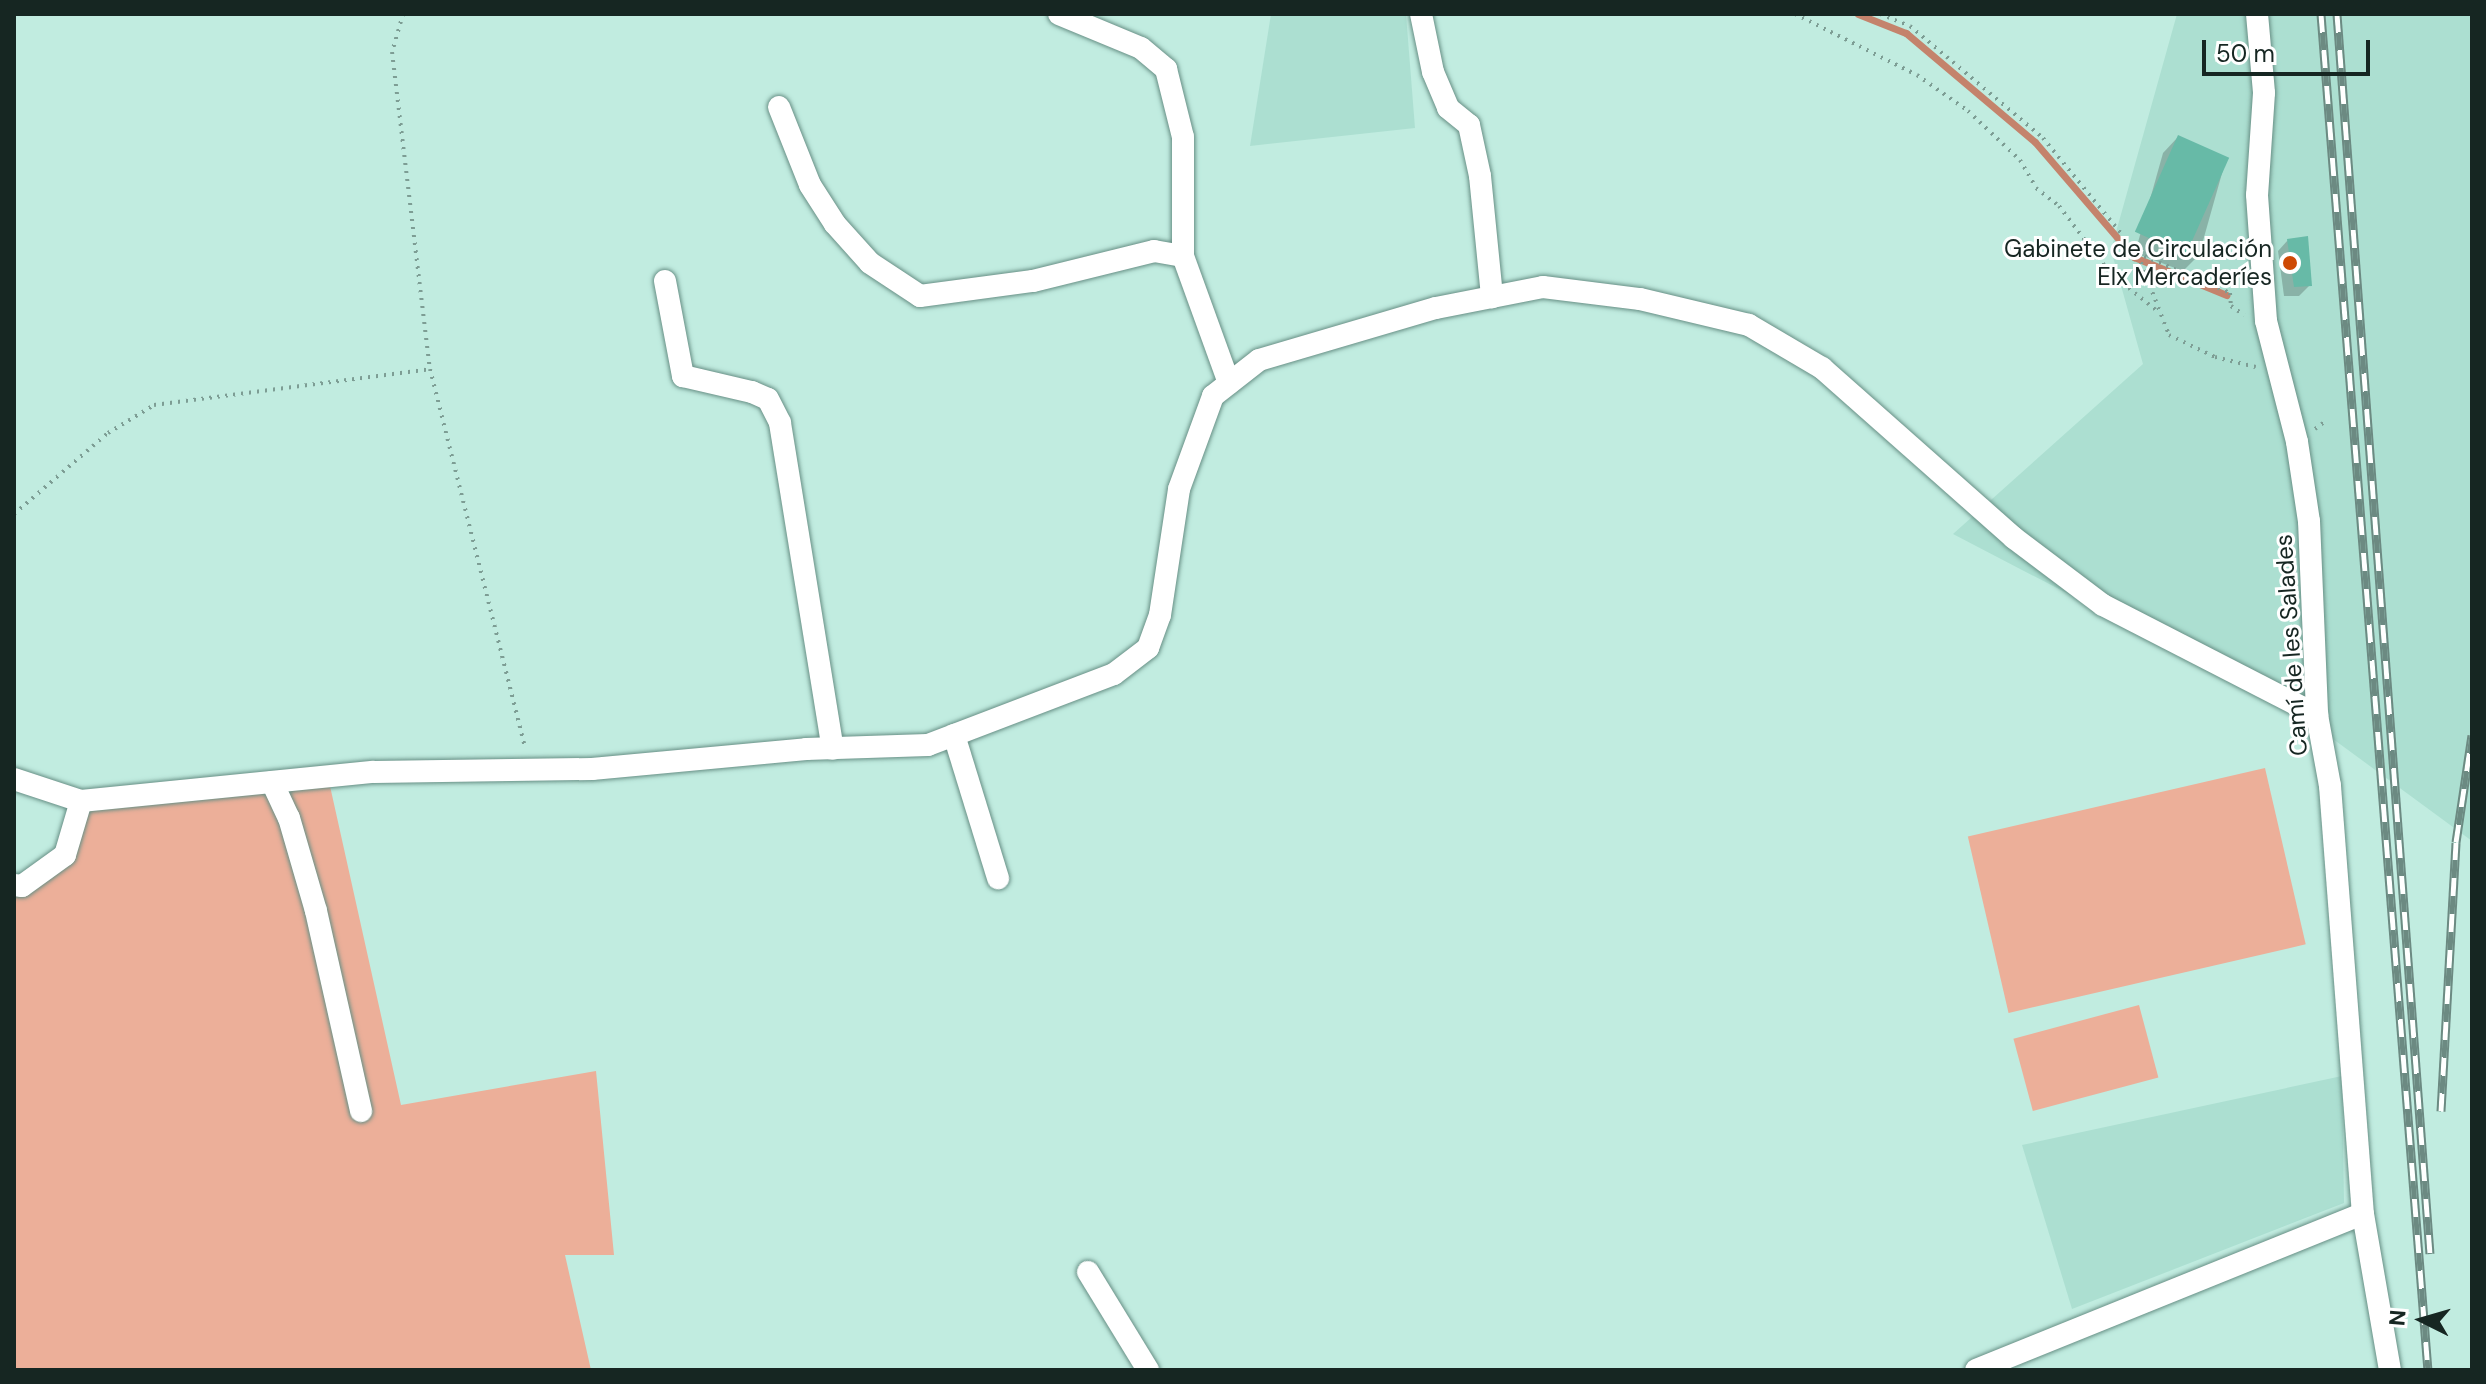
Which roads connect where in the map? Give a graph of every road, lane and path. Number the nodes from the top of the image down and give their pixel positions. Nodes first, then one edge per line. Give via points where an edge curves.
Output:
1 (403, 14) edge
2 (1059, 14) edge
3 (1421, 14) edge
4 (1795, 14) edge
5 (1880, 14) edge
6 (2257, 14) edge
7 (779, 107) dead end
8 (2137, 253) junction
9 (1183, 256) junction
10 (665, 281) dead end
11 (1492, 297) junction
12 (2156, 310) junction
13 (2269, 333) junction
14 (430, 369) junction
15 (2279, 375) junction
16 (1229, 383) junction
17 (14, 514) edge
18 (2317, 715) junction
19 (954, 735) junction
20 (833, 749) junction
21 (530, 770) junction
22 (14, 779) edge
23 (272, 782) junction
24 (81, 801) junction
25 (998, 878) dead end
26 (14, 885) edge
27 (361, 1111) dead end
28 (2363, 1214) junction
29 (1088, 1272) dead end
30 (1148, 1370) edge
31 (1976, 1370) edge
32 (2390, 1370) edge

1 - 14 path via 392,52
2 - 9 street via 1141,48 1166,69 1183,137
3 - 11 street via 1448,108 1469,125 1480,176
4 - 12 path via 1917,75 1968,111 2020,160 2036,188 2059,206 2110,273
5 - 8 path via 1910,26 2043,138
6 - 13 street, Camí de les Salades via 2264,93 2257,195
7 - 9 street via 810,185 835,224 870,263 920,296 1033,281 1154,251
8 - 12 path
8 - 13 path via 2230,293 2231,306
9 - 16 street
10 - 20 street via 683,376 768,399 780,423
11 - 16 street via 1259,360
11 - 18 street via 1543,287 1640,299 1749,325 1822,368 2014,538 2103,605
12 - 15 path via 2169,335 2215,357
13 - 15 street, Camí de les Salades
14 - 17 path via 154,405 108,433
14 - 21 path
15 - 18 street, Camí de les Salades via 2297,442 2309,521
16 - 19 street via 1213,396 1179,489 1160,615 1148,648 1114,674
18 - 28 street, Camí de les Salades via 2330,786
19 - 20 street via 928,745
19 - 25 street
20 - 21 street
21 - 23 street via 374,772
22 - 24 street
23 - 24 street
23 - 27 street via 289,818 316,911
24 - 26 street via 65,855 22,886
28 - 31 street
28 - 32 street, Camí de les Salades
29 - 30 street

